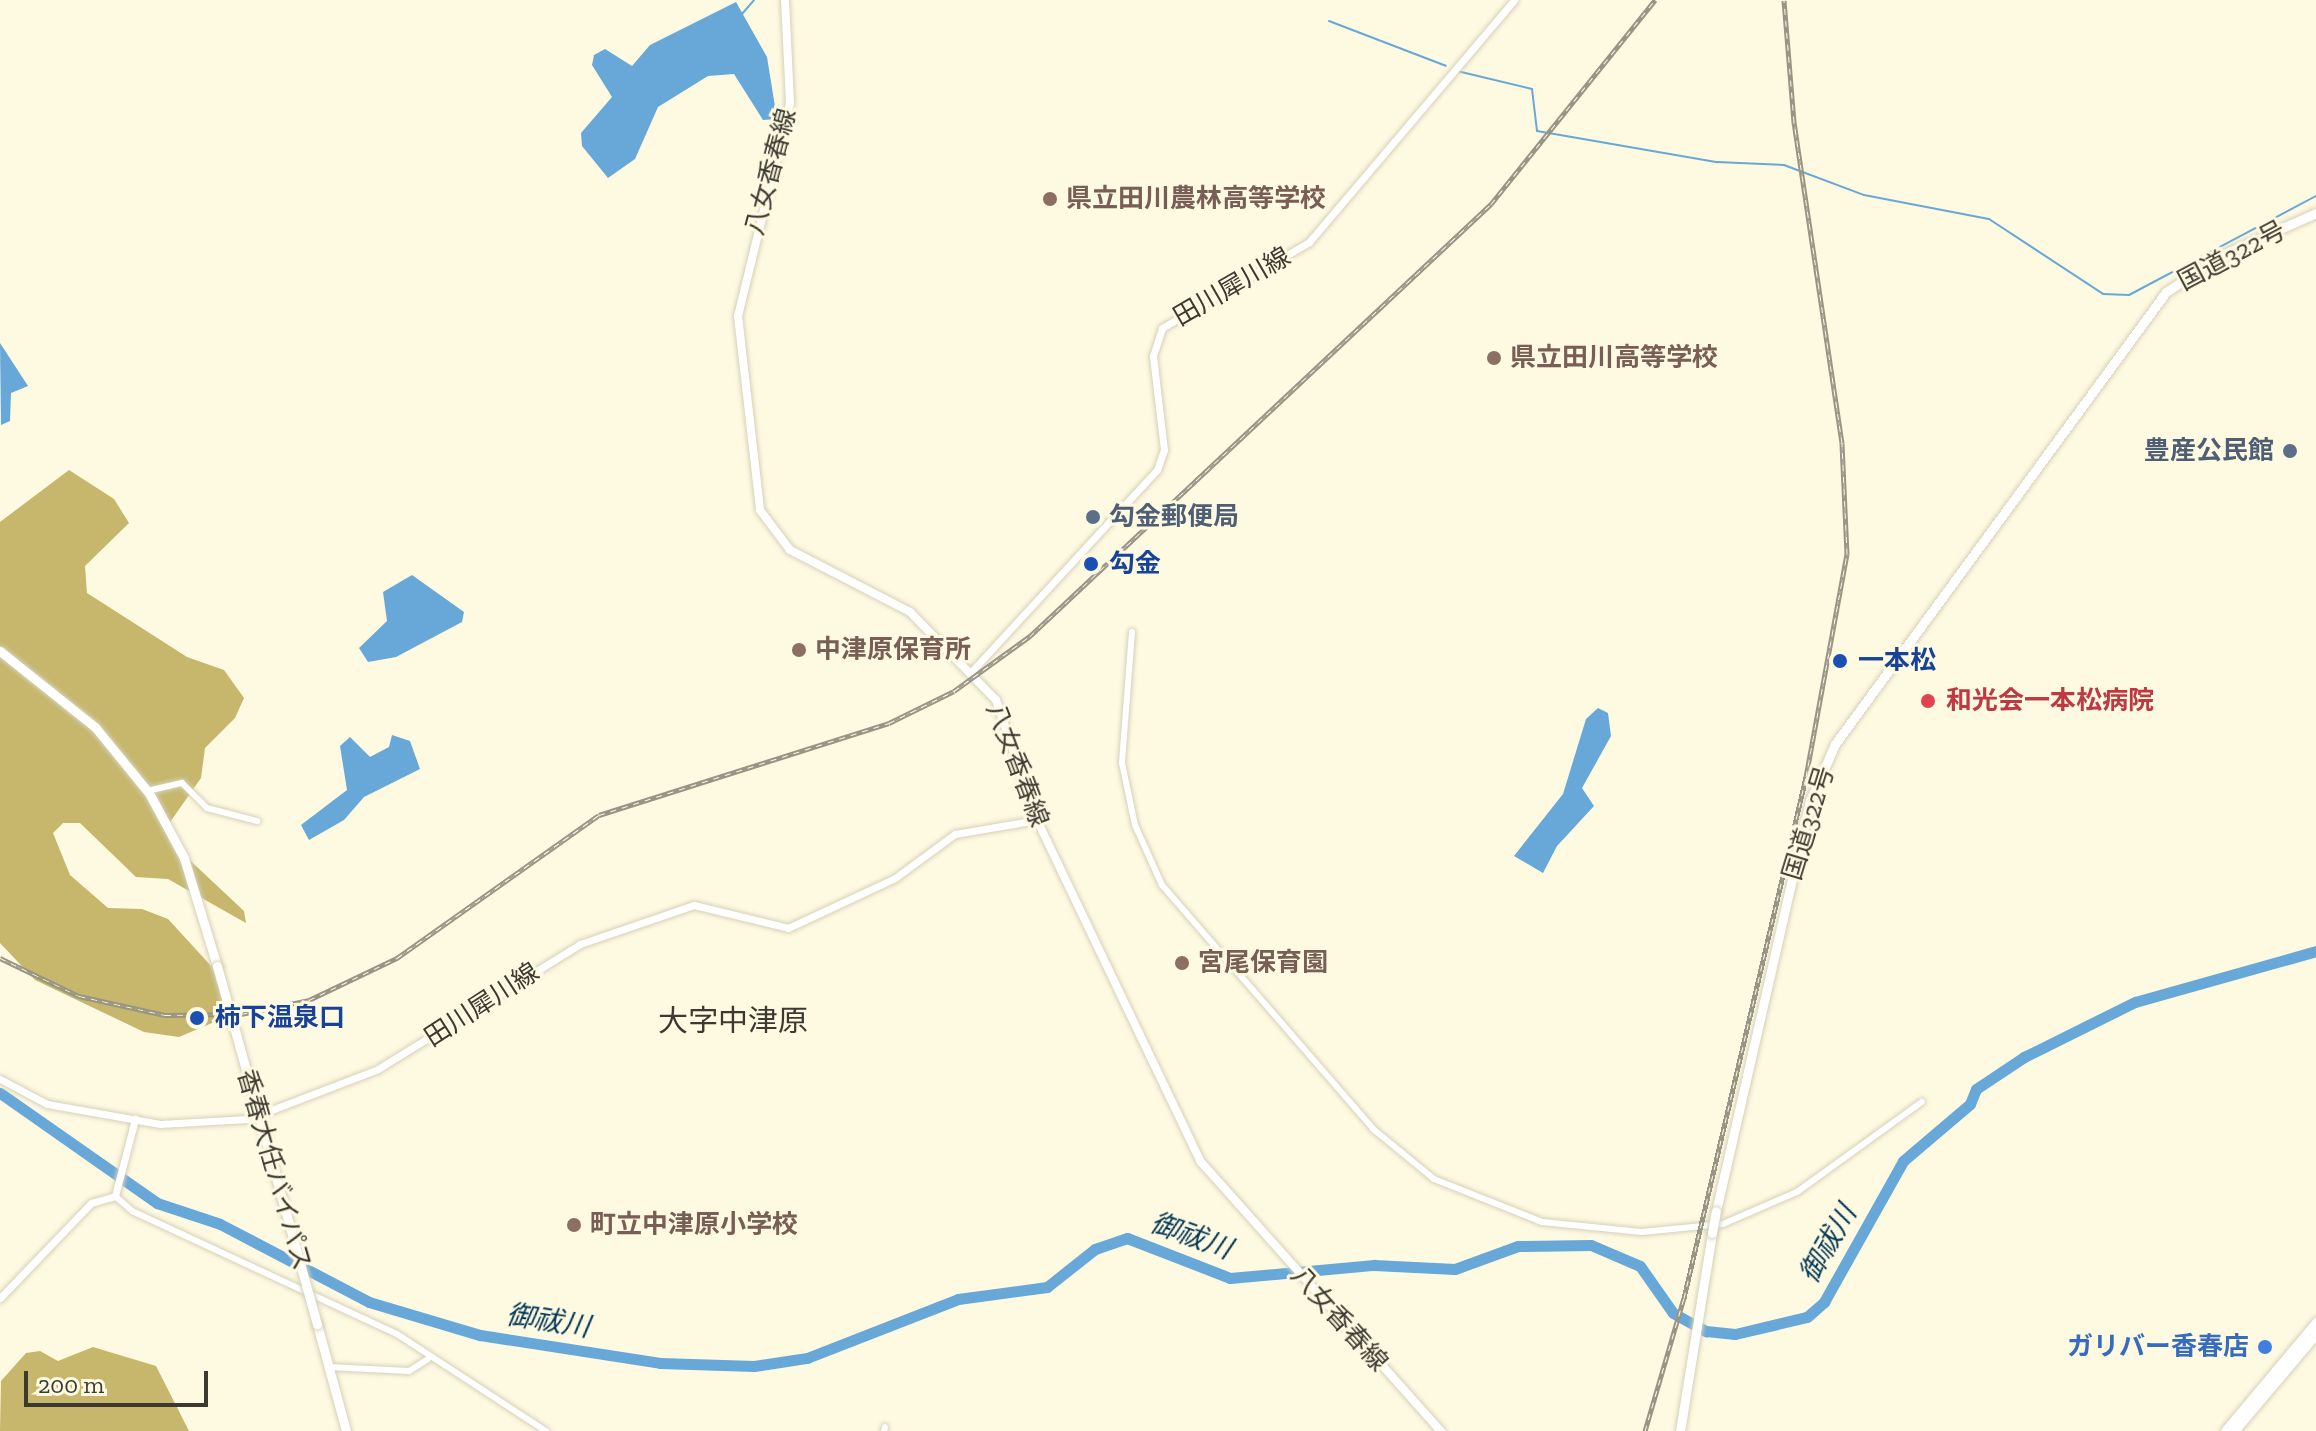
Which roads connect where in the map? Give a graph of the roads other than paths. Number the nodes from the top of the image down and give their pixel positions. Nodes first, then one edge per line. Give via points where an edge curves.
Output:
1 (785, 0) edge
2 (1514, 0) edge
3 (2316, 213) edge
4 (1132, 632) dead end
5 (0, 651) edge
6 (971, 672) junction
7 (147, 791) junction
8 (1037, 820) junction
9 (257, 821) dead end
10 (0, 1079) edge
11 (1922, 1102) dead end
12 (135, 1119) junction
13 (116, 1193) junction
14 (0, 1298) edge
15 (2316, 1322) edge
16 (2316, 1334) edge
17 (428, 1359) junction
18 (328, 1367) junction
19 (346, 1431) edge
20 (546, 1431) edge
21 (1441, 1431) edge
22 (1680, 1431) edge
23 (2225, 1431) edge
24 (2234, 1431) edge

1 - 6 main road, 八女香春線 via 790,103 738,316 760,510 790,550 902,606
2 - 6 main road, 田川犀川線 via 1309,242 1162,328 1153,356 1164,450 1157,470
3 - 22 highway, 国道322号, bridge via 2224,254 2166,292 1835,744 1810,801 1716,1211
4 - 11 street via 1122,763 1135,825 1162,885 1364,1119 1434,1179 1542,1222 1642,1232 1723,1224 1797,1192
5 - 7 highway, 香春大任バイパス via 95,727
6 - 8 main road, 八女香春線 via 1000,708
7 - 9 street via 182,783 207,808
7 - 18 highway, 香春大任バイパス, bridge via 184,858
8 - 12 main road, 田川犀川線 via 955,834 895,878 788,928 694,905 580,944 378,1069 248,1119 186,1127
8 - 21 main road, 八女香春線 via 1201,1162
10 - 12 main road, 田川犀川線 via 47,1104
12 - 13 main road
13 - 14 main road via 91,1203
13 - 17 street via 145,1217 214,1243 397,1334
15 - 23 highway
16 - 24 highway
17 - 18 street via 409,1371
17 - 20 street
18 - 19 highway, 香春大任バイパス

